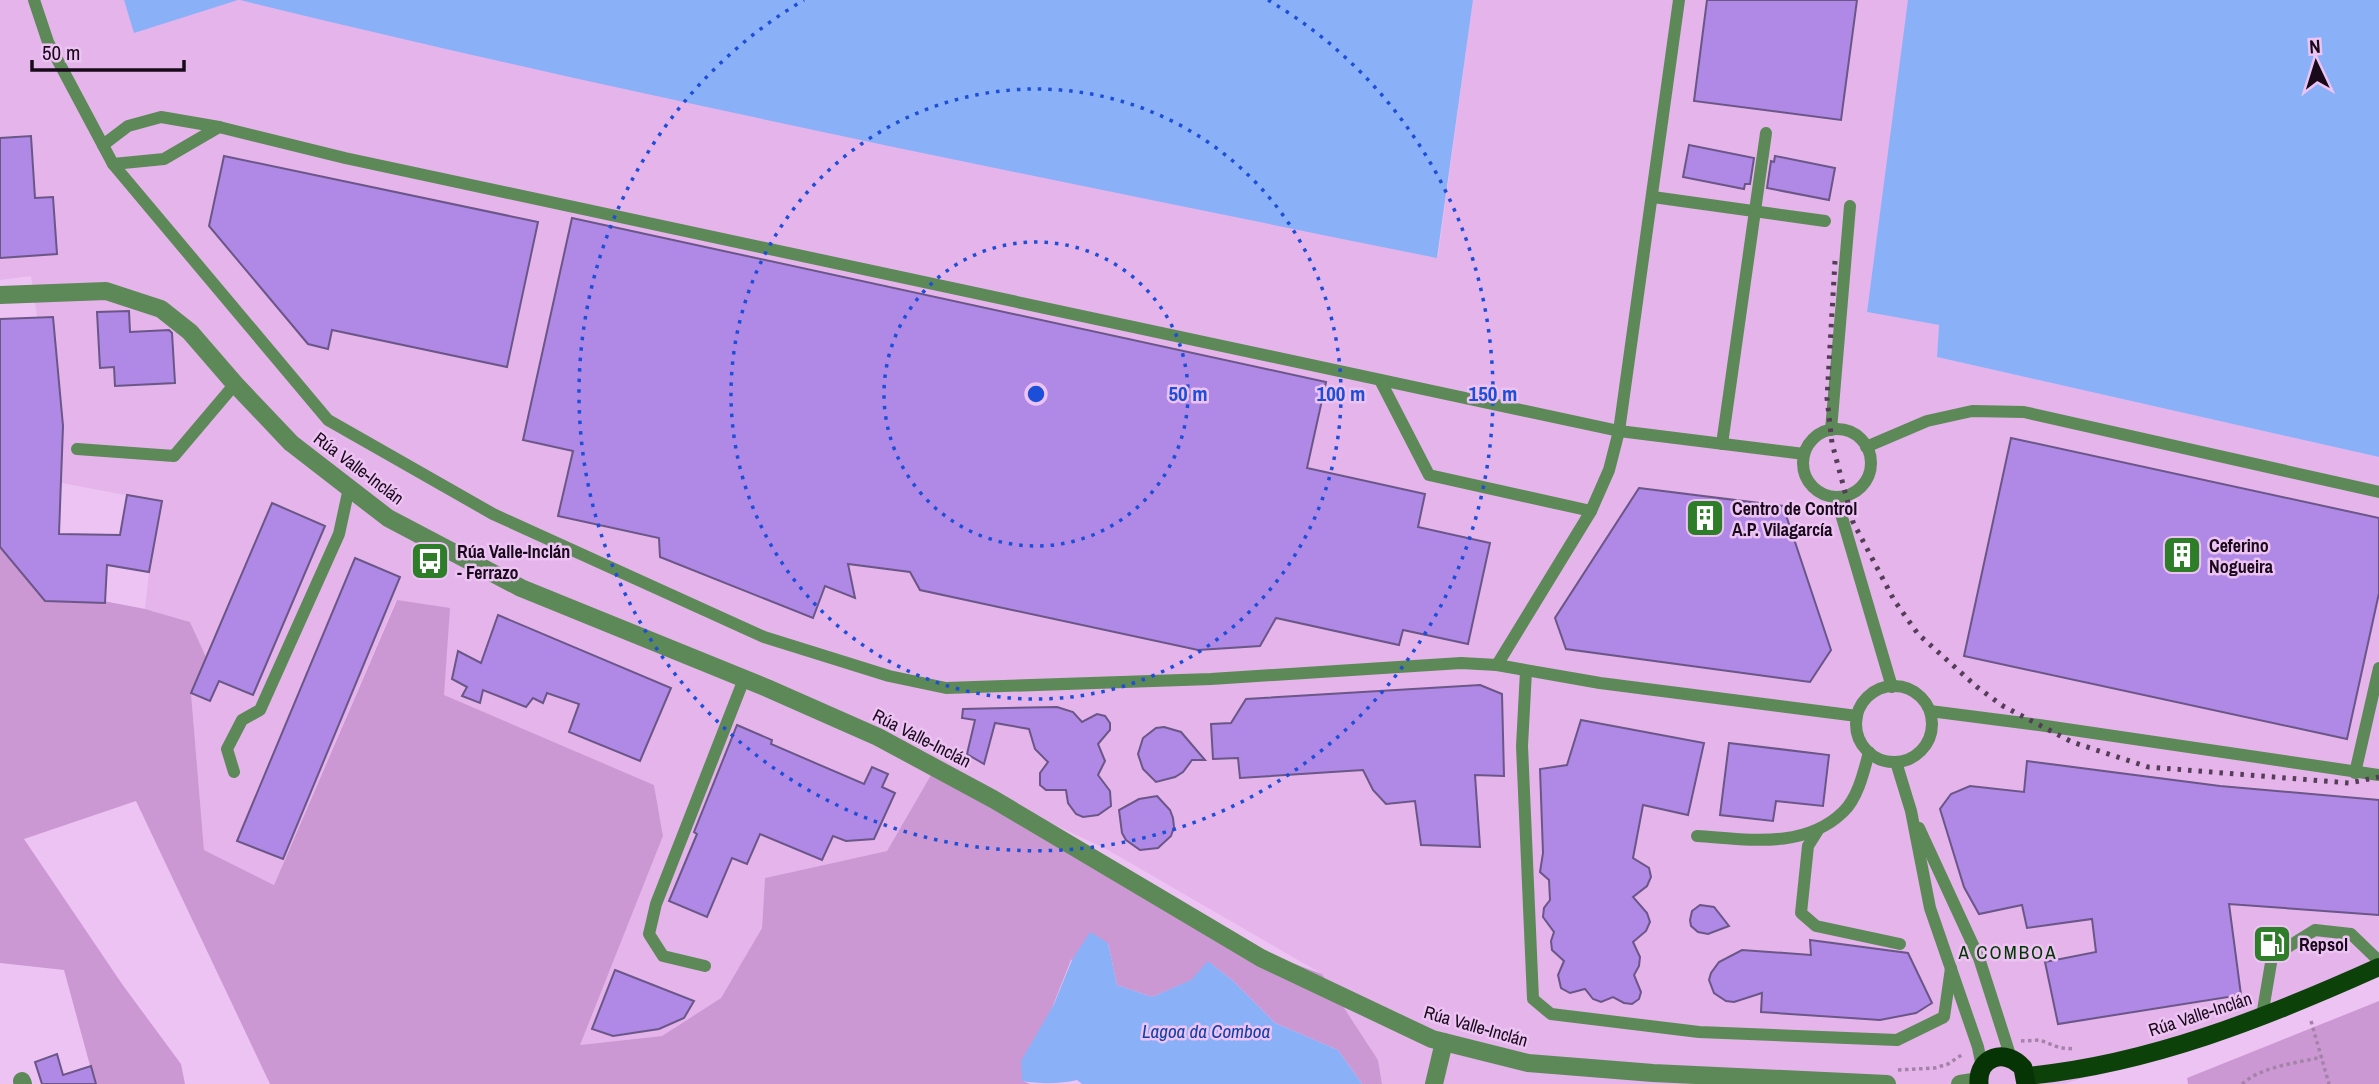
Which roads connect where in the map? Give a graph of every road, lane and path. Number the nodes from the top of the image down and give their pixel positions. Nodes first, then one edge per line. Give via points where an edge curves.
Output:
1 (34, 0) edge
2 (1679, 0) edge
3 (219, 127) junction
4 (1766, 133) dead end
5 (103, 145) junction
6 (113, 164) junction
7 (1653, 197) junction
8 (1850, 206) dead end
9 (1755, 211) junction
10 (1825, 220) dead end
11 (0, 295) edge
12 (1380, 380) junction
13 (235, 384) junction
14 (1831, 430) junction
15 (1619, 431) junction
16 (1722, 444) junction
17 (1866, 447) junction
18 (77, 449) dead end
19 (1804, 454) junction
20 (349, 488) junction
21 (2379, 492) edge
22 (1836, 497) junction
23 (1591, 511) junction
24 (1497, 665) junction
25 (2379, 668) edge
26 (1526, 671) junction
27 (744, 679) junction
28 (1892, 687) junction
29 (1930, 711) junction
30 (1857, 716) junction
31 (1869, 752) junction
32 (1896, 762) junction
33 (234, 772) dead end
34 (2355, 773) junction
35 (2379, 775) edge
36 (1911, 811) junction
37 (1818, 830) junction
38 (1697, 836) dead end
39 (1900, 944) dead end
40 (2379, 961) edge
41 (705, 966) dead end
42 (2379, 967) edge
43 (1951, 968) junction
44 (2262, 1016) junction
45 (2311, 1021) dead end
46 (1444, 1042) junction
47 (1960, 1055) dead end
48 (2322, 1057) junction
49 (2011, 1058) junction
50 (1891, 1077) edge
51 (1975, 1079) edge
52 (2026, 1080) edge
53 (1434, 1084) edge
54 (2242, 1084) edge
55 (2329, 1084) edge

1 - 5 lane via 48,42
2 - 7 lane
3 - 5 lane via 161,117 128,127
3 - 6 lane via 164,159
3 - 12 lane
4 - 9 lane
5 - 6 lane
6 - 24 lane via 328,420 493,514 764,637 888,676 946,688
7 - 9 lane
7 - 15 lane
8 - 14 lane
9 - 10 lane
9 - 16 lane
11 - 13 street, Rúa Valle-Inclán via 106,291 161,309 190,332
12 - 15 lane
12 - 23 lane via 1429,475
13 - 18 lane via 174,456
13 - 20 street, Rúa Valle-Inclán via 291,443
14 - 17 lane via 1852,433
14 - 19 lane via 1814,438
15 - 16 lane
15 - 23 lane
16 - 19 lane
17 - 21 lane via 1927,421 1972,411 2024,412
17 - 22 lane via 1870,465 1866,481 1854,492
19 - 22 lane via 1802,464 1809,483 1816,491
20 - 27 street, Rúa Valle-Inclán via 388,518 520,588
20 - 33 lane via 339,534 260,710 242,720 227,749
22 - 28 lane
23 - 24 lane
24 - 26 lane
25 - 34 lane
26 - 30 lane
26 - 43 lane via 1522,704 1524,840 1533,999 1551,1014 1699,1032 1897,1040 1944,1017
27 - 41 lane via 656,904 649,934 663,956
27 - 46 street, Rúa Valle-Inclán via 878,737 993,799 1261,958
28 - 29 lane via 1915,693
28 - 30 lane via 1866,699
29 - 32 lane via 1931,734 1926,745 1908,760
29 - 34 lane
30 - 31 lane via 1858,736
31 - 32 lane
31 - 37 lane via 1844,811
32 - 36 lane
34 - 35 lane
36 - 43 lane via 1930,908
36 - 49 lane via 1979,958
37 - 38 lane via 1776,841
37 - 39 lane via 1808,846 1801,913 1816,926
40 - 44 lane via 2351,934 2315,930 2273,957
42 - 44 main road, Rúa Valle-Inclán
43 - 51 lane via 1978,1046
44 - 52 main road, Rúa Valle-Inclán via 2166,1049
45 - 48 path
46 - 50 street, Rúa Valle-Inclán via 1528,1063 1653,1073
46 - 53 street
47 - 50 path via 1948,1064
48 - 54 path via 2280,1066
48 - 55 path
49 - 51 highway via 1995,1058
49 - 52 highway via 2023,1068

